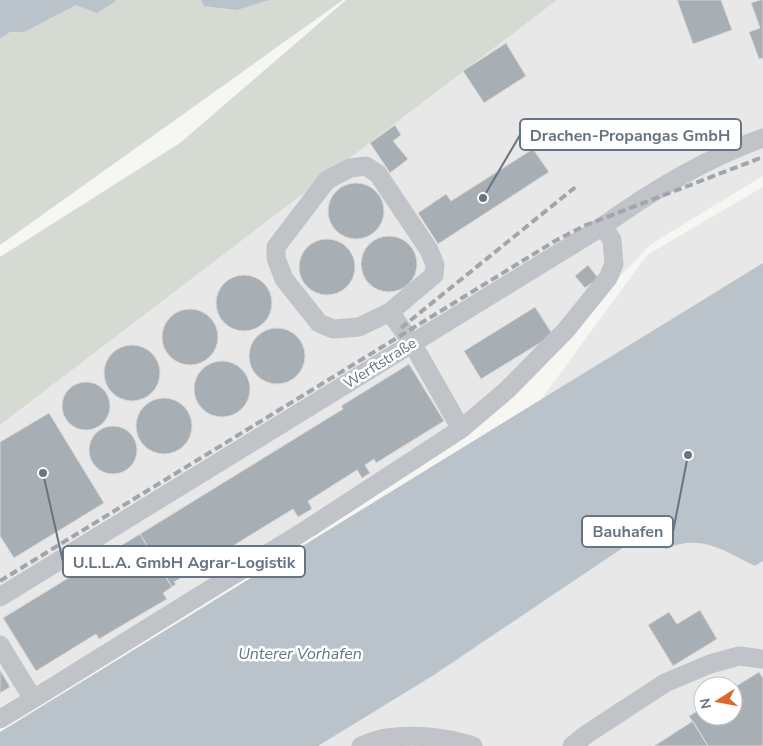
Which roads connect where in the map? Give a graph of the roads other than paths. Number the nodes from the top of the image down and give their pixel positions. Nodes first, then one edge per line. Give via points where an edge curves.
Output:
1 (763, 138) edge
2 (603, 226) junction
3 (390, 312) junction
4 (412, 344) junction
5 (461, 430) junction
6 (0, 597) edge
7 (0, 644) edge
8 (763, 659) edge
9 (33, 699) junction
10 (0, 719) edge
11 (361, 746) edge
12 (473, 746) edge
13 (572, 746) edge

1 - 2 street, Werftstraße via 718,156 658,189
2 - 4 street, Werftstraße
2 - 5 street via 612,240 614,264 608,278 566,330 507,390
3 - 3 street via 434,275 435,265 429,250 378,174 366,166 350,168 327,180 276,247 276,258 284,279 319,324 333,328 359,328
3 - 4 street
4 - 5 street
4 - 6 street, Werftstraße
5 - 9 street via 310,528
7 - 9 street
8 - 13 street via 739,656 665,683
9 - 10 street
11 - 12 street via 386,738 421,737 454,740

